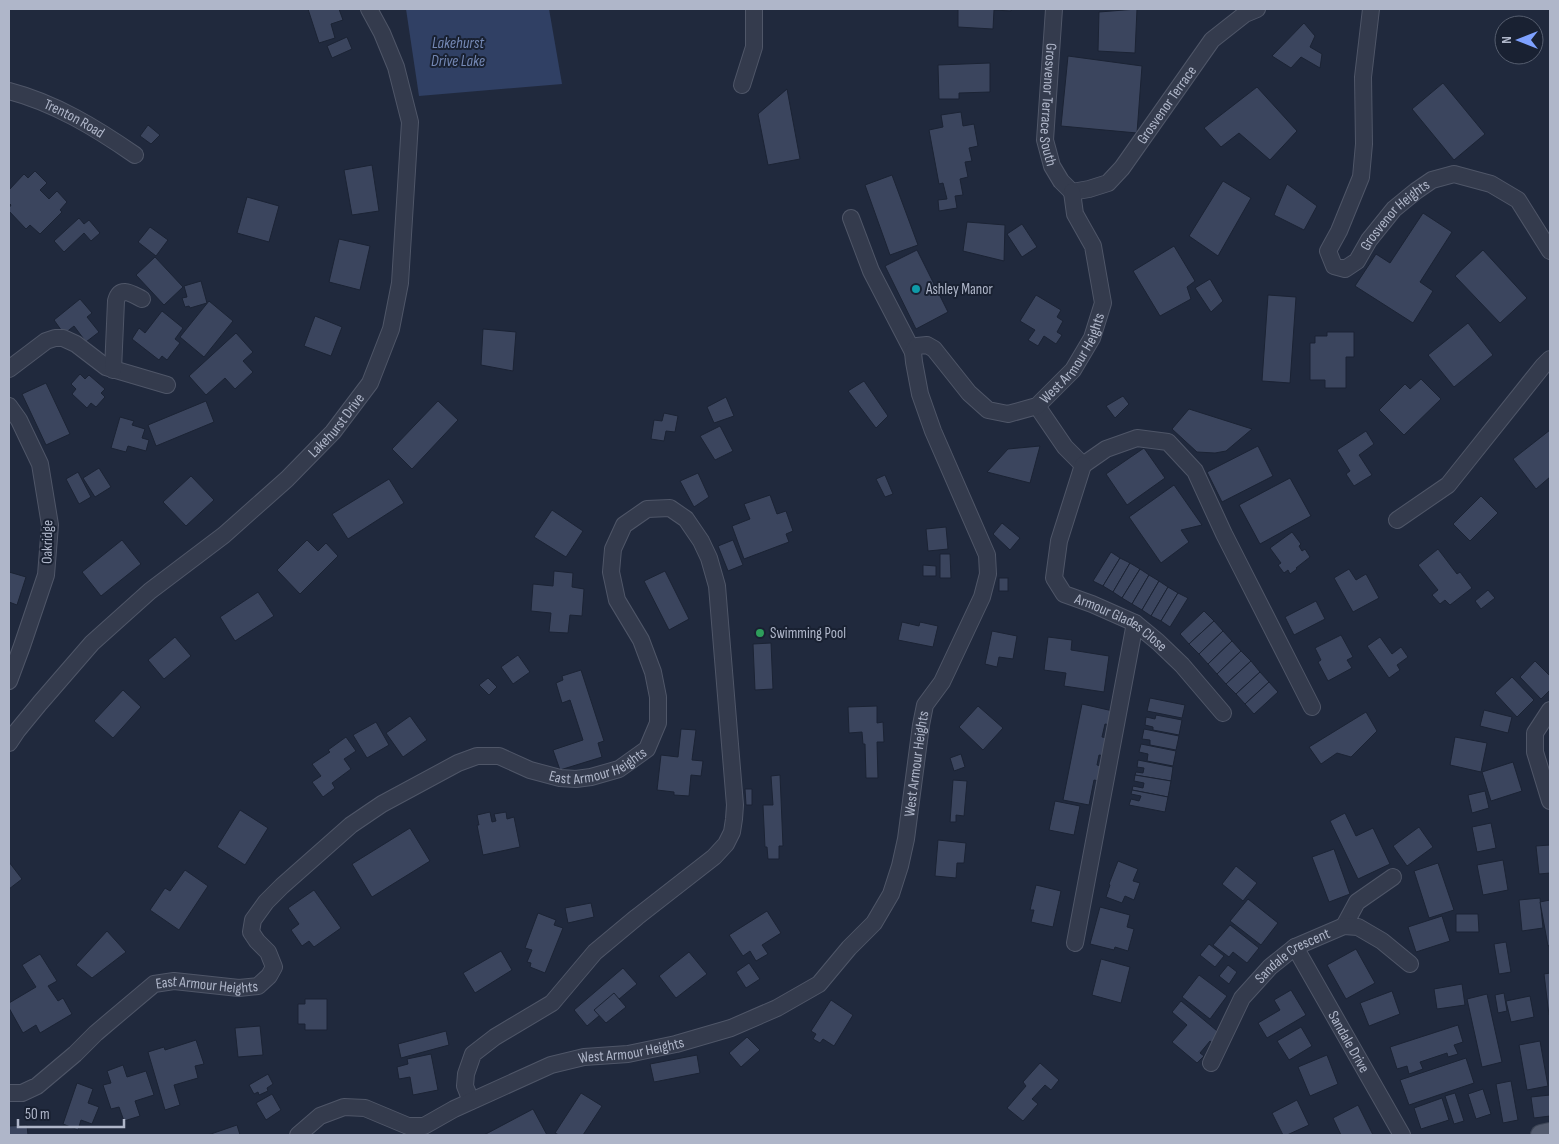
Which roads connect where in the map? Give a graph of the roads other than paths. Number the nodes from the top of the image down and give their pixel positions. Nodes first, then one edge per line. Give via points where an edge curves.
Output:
1 (369, 9) edge
2 (754, 9) edge
3 (1054, 9) edge
4 (1257, 9) edge
5 (1371, 9) edge
6 (742, 85) dead end
7 (9, 91) edge
8 (135, 155) dead end
9 (1072, 192) junction
10 (851, 218) dead end
11 (1550, 251) edge
12 (142, 299) dead end
13 (913, 352) junction
14 (1550, 359) edge
15 (9, 369) edge
16 (114, 370) junction
17 (167, 385) dead end
18 (9, 406) edge
19 (1036, 406) junction
20 (1083, 465) junction
21 (1397, 520) dead end
22 (1135, 623) junction
23 (9, 681) edge
24 (1312, 707) dead end
25 (1550, 710) edge
26 (1223, 713) dead end
27 (12, 731) edge
28 (1550, 801) edge
29 (1393, 877) dead end
30 (1344, 926) junction
31 (1075, 943) dead end
32 (1296, 947) junction
33 (1410, 964) dead end
34 (1210, 1063) dead end
35 (9, 1093) edge
36 (471, 1101) junction
37 (1550, 1133) edge
38 (298, 1135) edge
39 (1402, 1135) edge
40 (1541, 1135) edge

1 - 27 street, Lakehurst Drive via 396,67 410,122 400,283 391,329 370,383 333,432 287,479 92,643
2 - 6 street via 754,47
3 - 9 street, Grosvenor Terrace South via 1045,140 1052,166
4 - 9 street, Grosvenor Terrace via 1245,14 1212,40 1108,183
5 - 11 street, Grosvenor Heights via 1363,77 1361,177 1328,251 1334,266 1345,269 1357,260 1394,209 1416,191 1432,180 1454,174 1491,184 1518,200
7 - 8 street, Trenton Road via 96,128
9 - 19 street, West Armour Heights via 1075,214 1093,246 1103,303 1092,338 1073,370
10 - 13 street via 870,271
12 - 16 street via 124,292 117,296
13 - 19 street, West Armour Heights via 917,346 927,345 934,349 969,393 988,410 1008,414
13 - 36 street, West Armour Heights via 920,394 987,555 988,574 982,598 942,682 926,705 906,839 891,894 874,922 819,984 777,1008 731,1028 676,1044 551,1065
14 - 21 street via 1448,485
15 - 16 street via 46,341 63,338
16 - 17 street
18 - 23 street, Oakridge via 40,464 50,525 46,575
19 - 20 street via 1065,447
20 - 22 street, Armour Glades Close via 1059,541 1054,578 1064,594
20 - 24 street via 1106,449 1137,438 1168,442 1195,471
22 - 26 street, Armour Glades Close via 1182,665
22 - 31 street
25 - 28 street via 1535,733 1535,752
29 - 30 street via 1357,902
30 - 32 street, Sandale Crescent
30 - 33 street, Sandale Crescent via 1358,927 1382,941
32 - 34 street, Sandale Crescent via 1270,967 1242,998
32 - 39 street, Sandale Drive
35 - 36 street, East Armour Heights via 22,1093 38,1086 154,984 174,981 239,988 258,986 274,967 268,952 252,932 253,920 266,902 351,825 382,804 458,763 477,756 499,756 530,770 576,779 619,769 647,749 658,722 658,698 641,640 618,600 611,572 614,549 624,525 647,509 670,508 686,519 701,541 717,586 734,796 732,832 714,857 595,952 552,1003 473,1054 466,1074
36 - 38 street, West Armour Heights via 424,1126 408,1126 365,1108 344,1107 320,1116
37 - 40 main road

